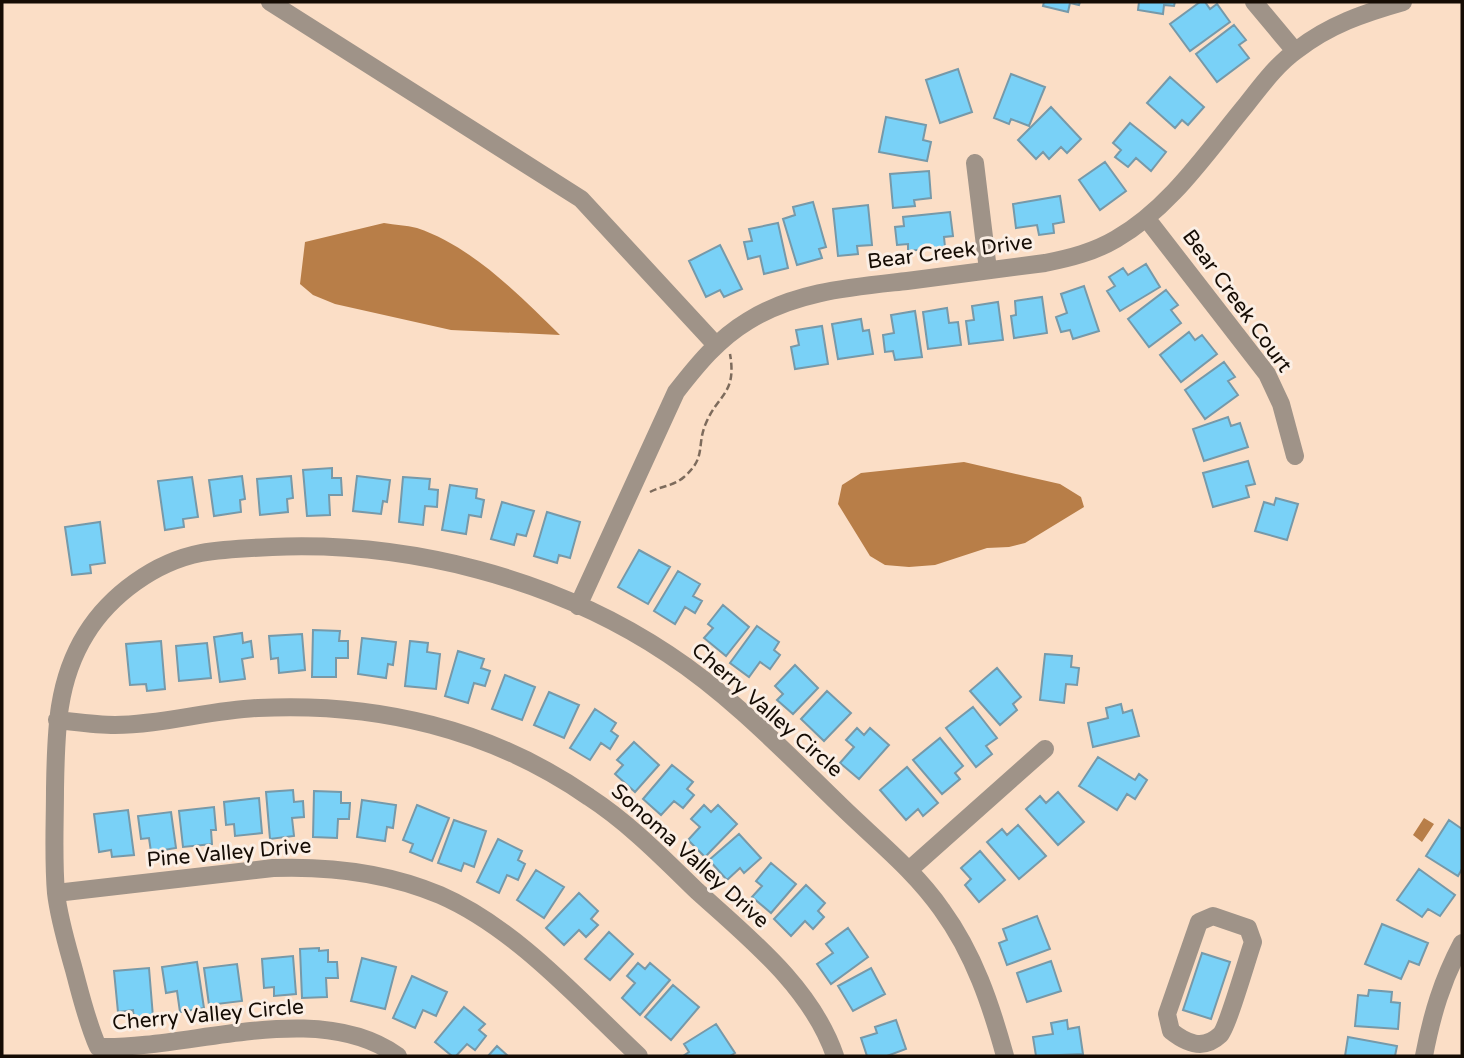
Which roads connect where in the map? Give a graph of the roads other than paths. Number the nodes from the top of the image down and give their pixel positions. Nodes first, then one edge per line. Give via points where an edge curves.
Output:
1 (270, 2) edge
2 (1254, 2) edge
3 (1404, 2) edge
4 (1295, 51) junction
5 (975, 163) dead end
6 (1147, 219) junction
7 (988, 270) junction
8 (723, 349) junction
9 (1295, 456) dead end
10 (578, 606) junction
11 (57, 720) junction
12 (1045, 749) dead end
13 (909, 870) junction
14 (56, 893) junction
15 (1462, 943) edge
16 (1183, 1050) edge
17 (398, 1056) edge
18 (639, 1056) edge
19 (835, 1056) edge
20 (1005, 1056) edge
21 (1424, 1056) edge

1 - 8 street via 581,199
2 - 4 street
3 - 4 street, Bear Creek Drive via 1336,24
4 - 6 street, Bear Creek Drive
5 - 7 street
6 - 7 street, Bear Creek Drive via 1081,255
6 - 9 street, Bear Creek Court via 1267,374 1281,404
7 - 8 street, Bear Creek Drive via 797,299 748,321
8 - 10 street, Bear Creek Drive via 698,363 676,391
10 - 11 street, Cherry Valley Circle via 472,568 415,555 309,545 196,554 153,571 114,598 87,632 72,661
10 - 13 street, Cherry Valley Circle via 667,654 731,703
11 - 14 street, Cherry Valley Circle
11 - 19 street, Sonoma Valley Drive via 117,725 256,708 323,707 394,715 484,740 547,769 633,831 779,968 812,1011
12 - 13 street
13 - 20 street, Cherry Valley Circle via 942,909 967,951 990,1004
14 - 17 street, Cherry Valley Circle via 98,1047 313,1028 351,1034
14 - 18 street, Pine Valley Drive via 273,868 346,870 394,880 441,896 488,922 530,954
15 - 21 street via 1445,975
16 - 16 street via 1207,1044 1222,1034 1253,942 1248,928 1213,916 1199,922 1167,1014

